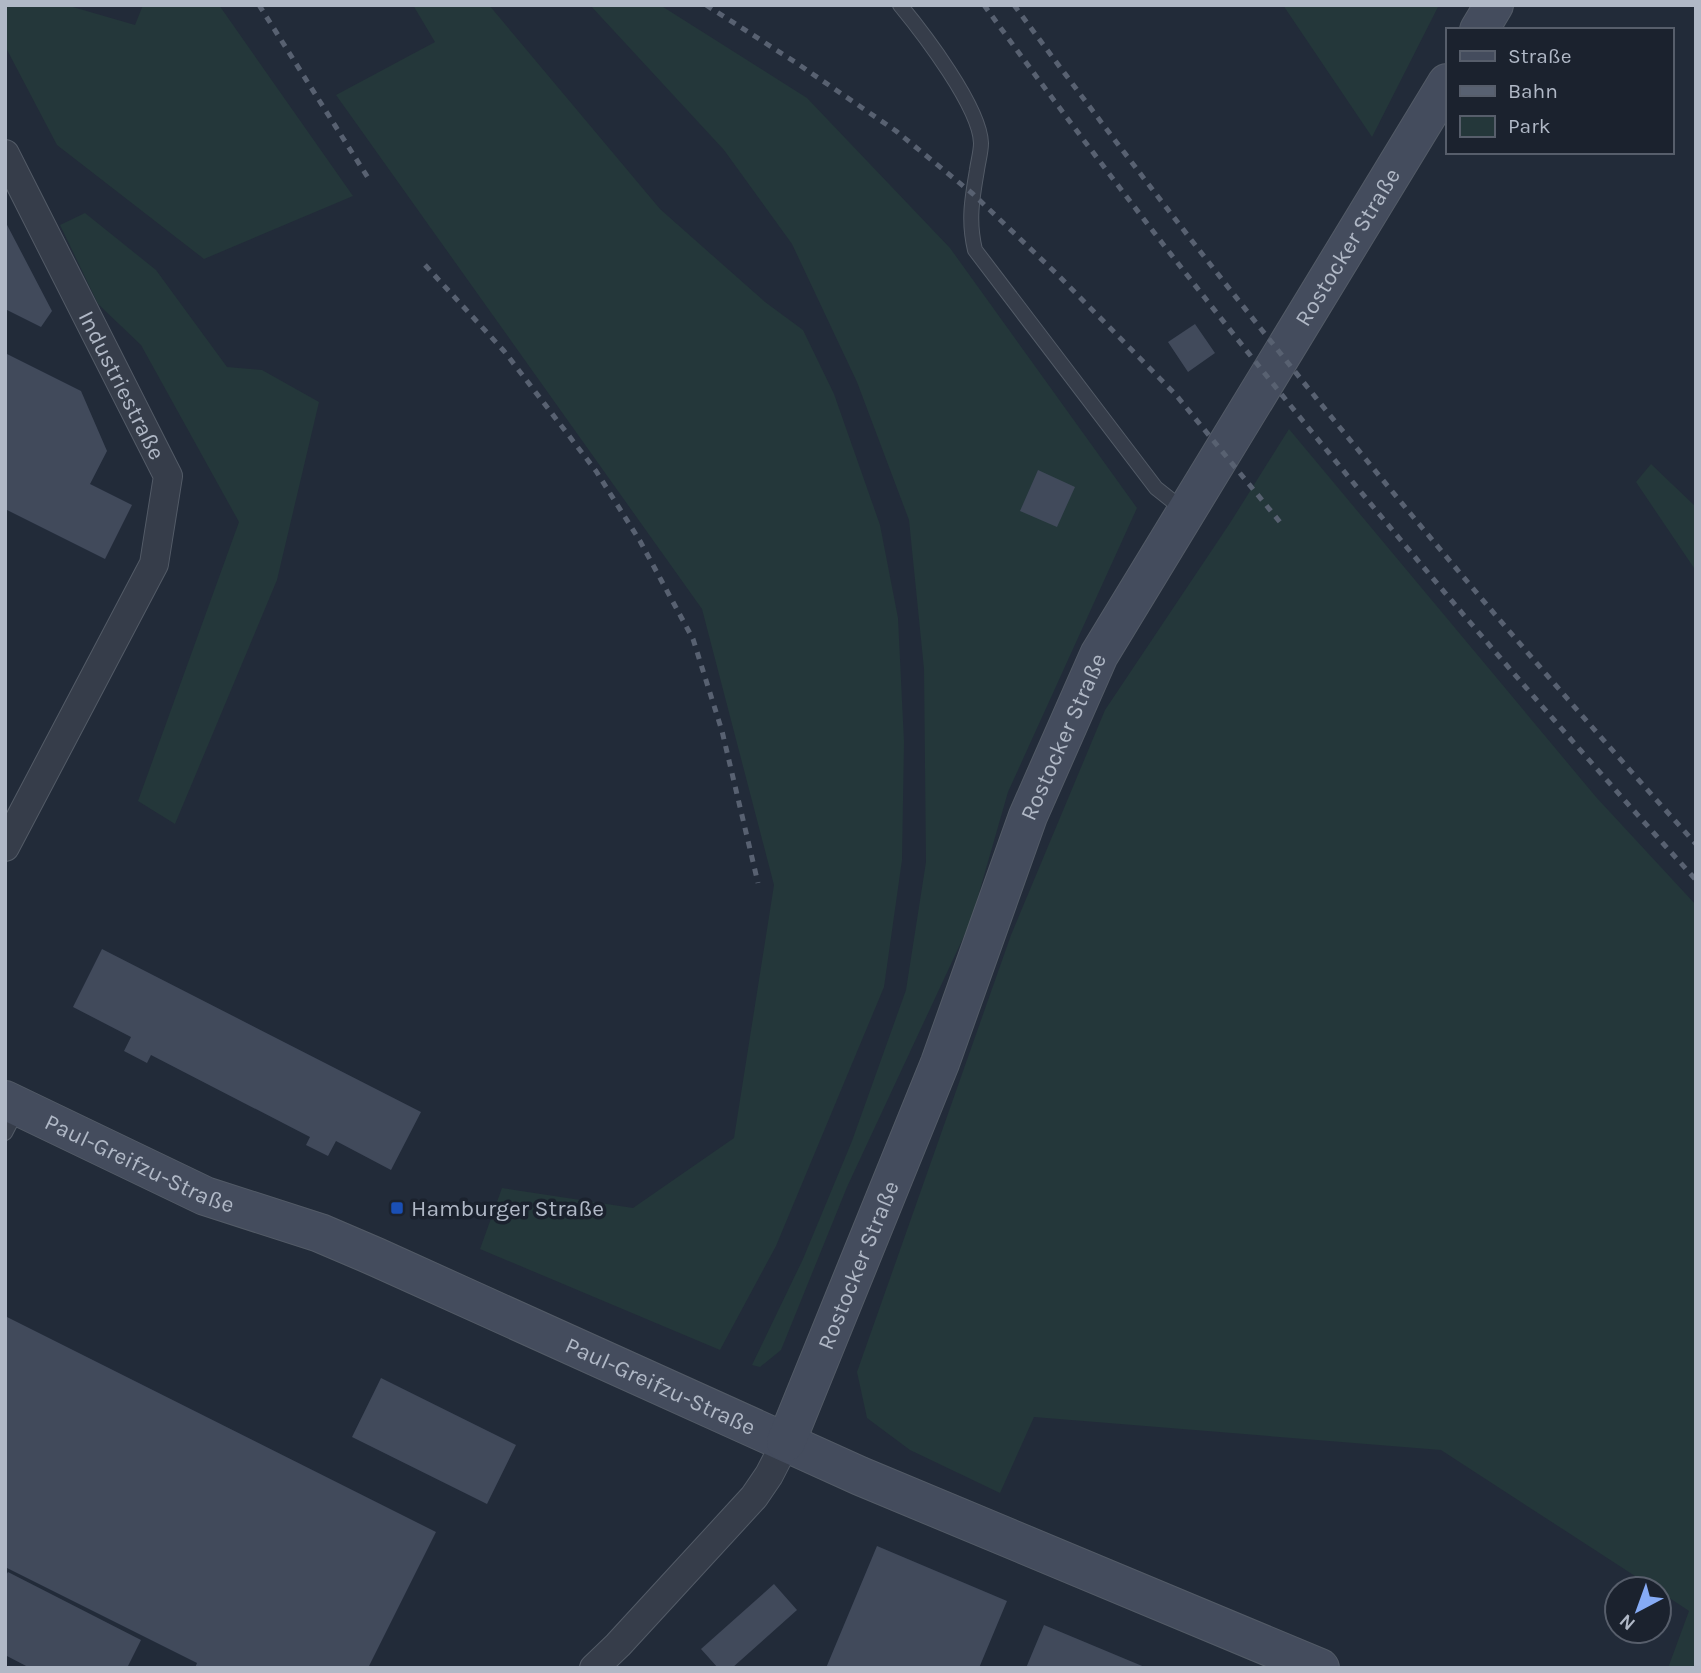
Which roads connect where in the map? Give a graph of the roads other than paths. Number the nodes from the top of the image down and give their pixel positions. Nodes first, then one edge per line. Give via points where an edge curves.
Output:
1 (900, 5) edge
2 (1494, 5) edge
3 (1480, 28) edge
4 (1446, 85) edge
5 (5, 154) edge
6 (1186, 512) junction
7 (5, 847) edge
8 (10, 1113) edge
9 (786, 1442) junction
10 (594, 1668) edge
11 (1320, 1668) edge

1 - 6 lane via 948,70 974,117 981,143 970,226 975,250 1156,488
2 - 3 street
4 - 6 street, Rostocker Straße
5 - 7 street, Industriestraße via 168,476 154,564
6 - 9 street, Rostocker Straße via 1099,655 1028,816 940,1063
8 - 9 street, Paul-Greifzu-Straße via 205,1196 320,1233
9 - 10 street via 754,1497
9 - 11 street, Paul-Greifzu-Straße

